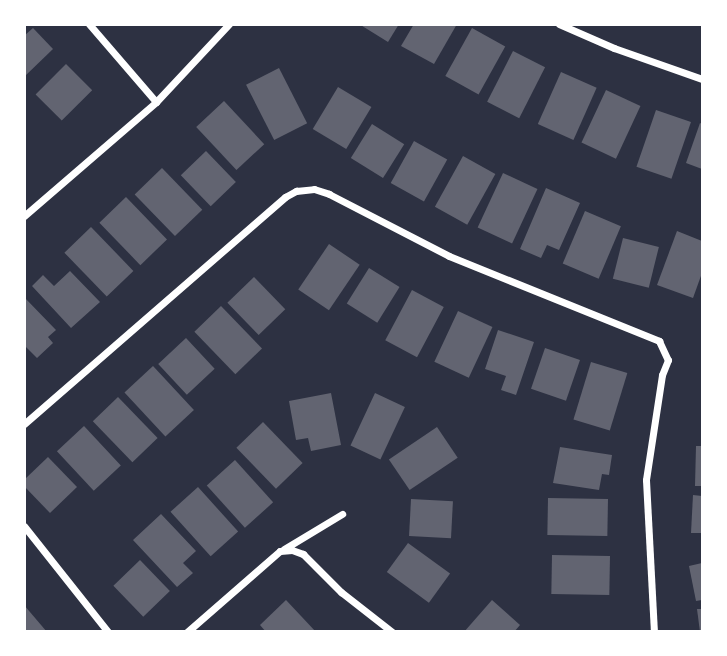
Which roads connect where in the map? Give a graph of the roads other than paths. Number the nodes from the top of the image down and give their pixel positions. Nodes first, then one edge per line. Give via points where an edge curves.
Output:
1 (89, 24) edge
2 (229, 24) edge
3 (559, 24) edge
4 (702, 79) edge
5 (156, 102) junction
6 (24, 216) edge
7 (24, 424) edge
8 (342, 514) dead end
9 (24, 526) edge
10 (281, 551) junction
11 (108, 632) edge
12 (187, 632) edge
13 (392, 632) edge
14 (654, 632) edge

1 - 5 street
2 - 5 street
3 - 4 street
5 - 6 street
7 - 14 street via 285,197 314,189 449,256 659,341 668,360 646,480
8 - 10 street
9 - 11 street
10 - 12 street
10 - 13 street via 303,554 341,592

